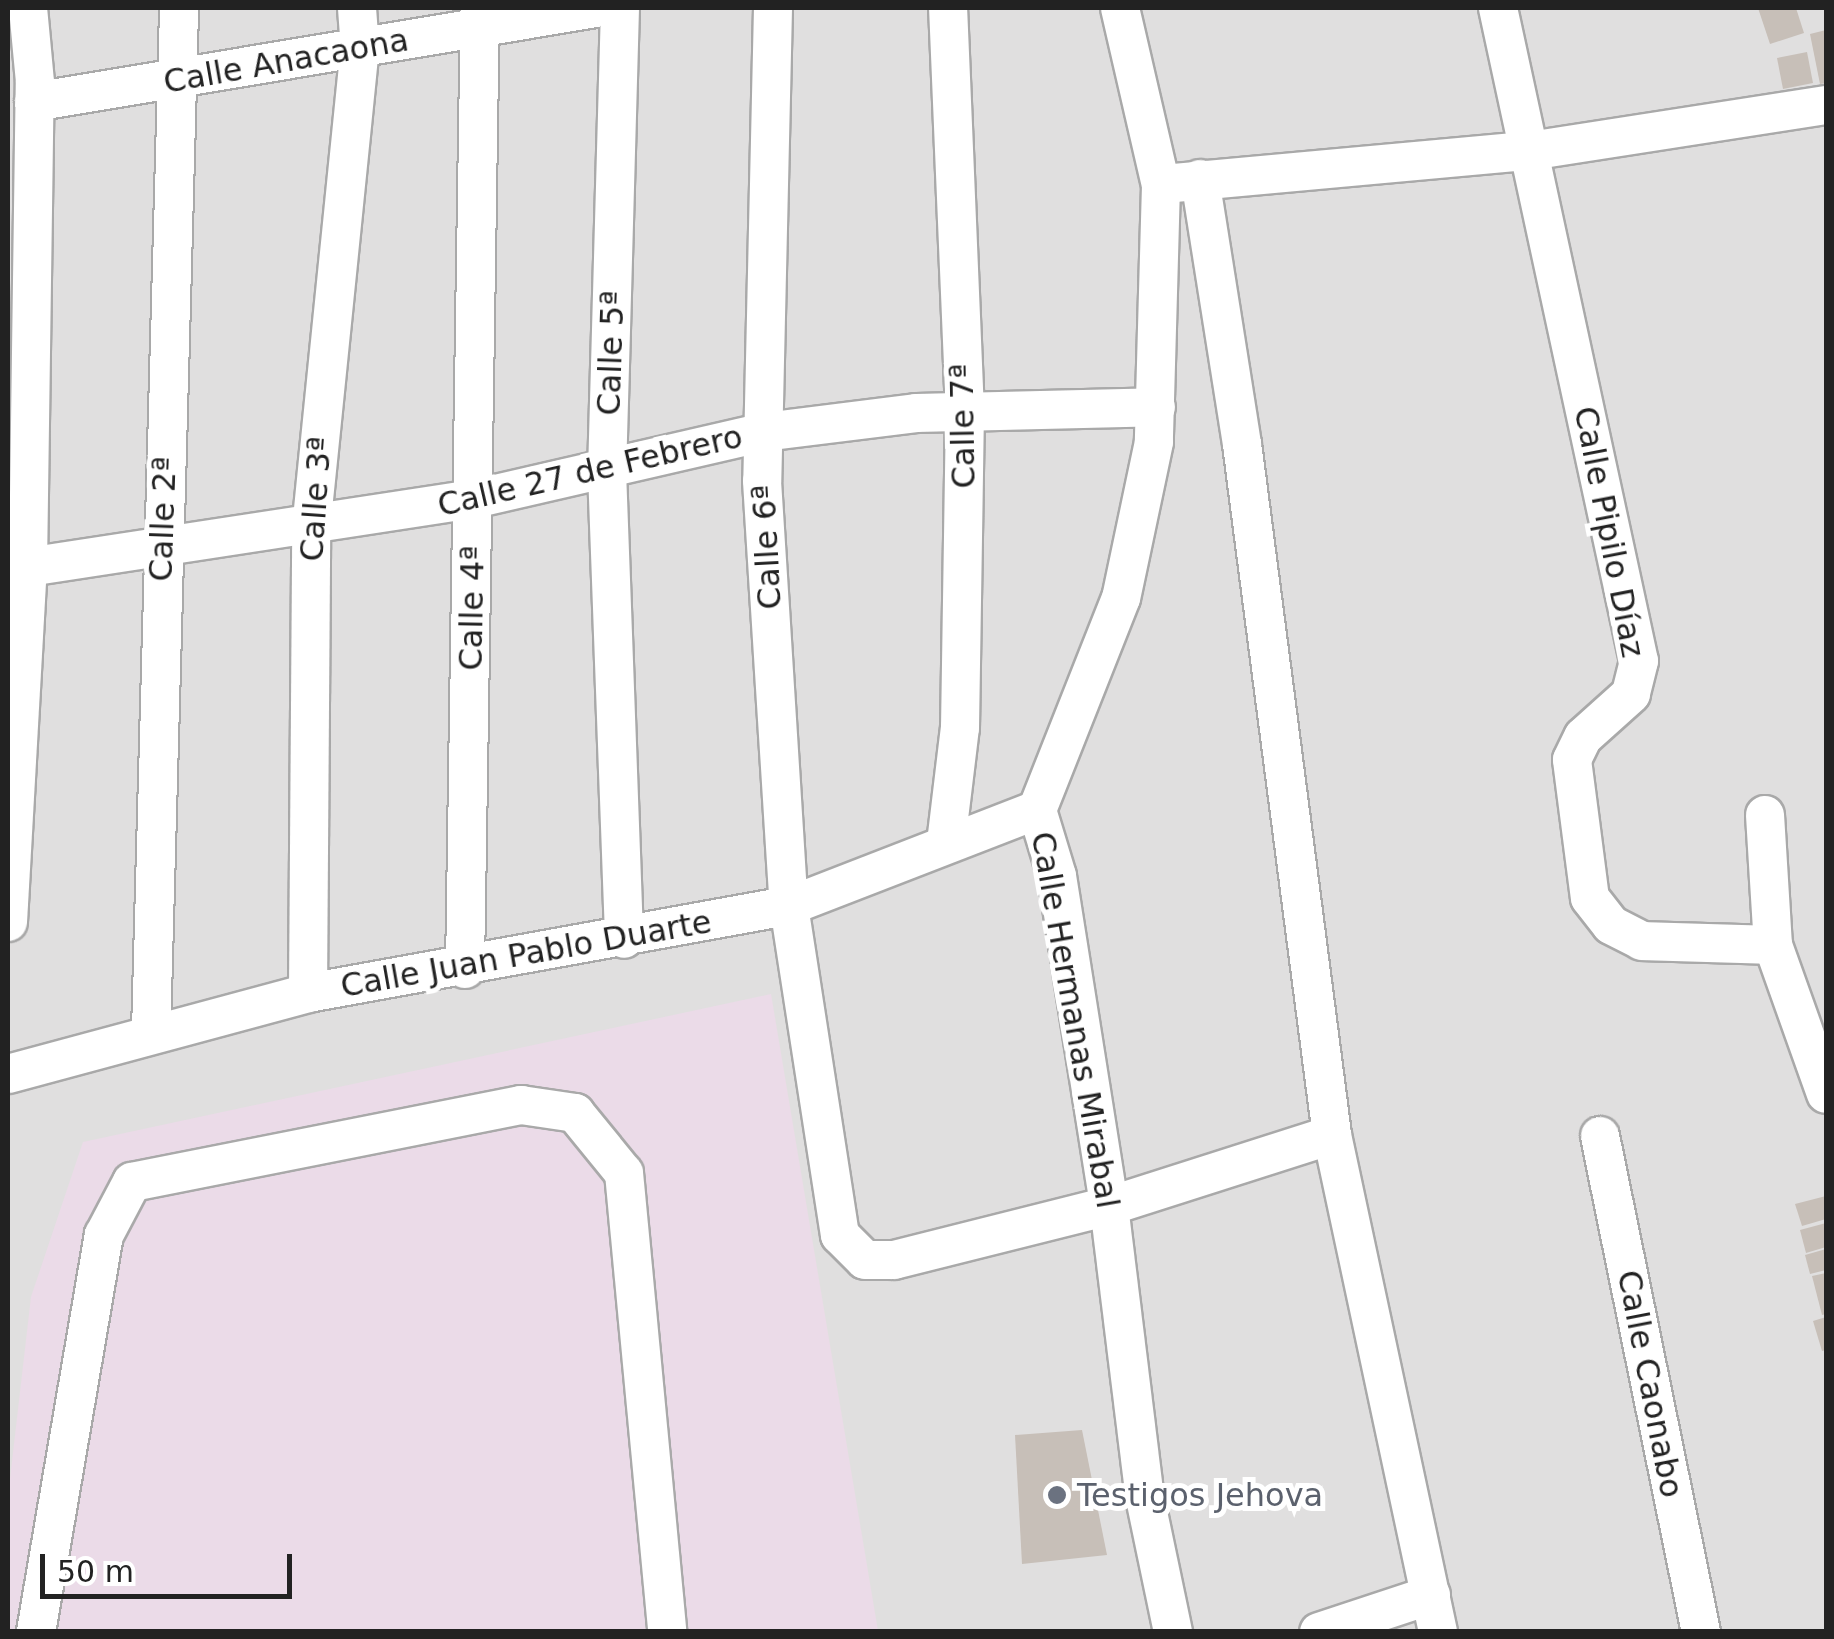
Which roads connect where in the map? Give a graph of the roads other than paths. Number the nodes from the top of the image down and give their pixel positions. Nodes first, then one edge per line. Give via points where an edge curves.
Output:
1 (28, 8) edge
2 (179, 8) edge
3 (357, 8) edge
4 (596, 8) edge
5 (620, 8) edge
6 (773, 8) edge
7 (948, 8) edge
8 (1120, 8) edge
9 (1498, 8) edge
10 (481, 18) edge
11 (360, 50) junction
12 (180, 79) junction
13 (34, 102) junction
14 (1826, 106) edge
15 (1529, 151) junction
16 (1200, 178) junction
17 (1161, 185) junction
18 (1156, 408) junction
19 (964, 412) junction
20 (764, 432) junction
21 (607, 471) junction
22 (474, 499) junction
23 (311, 529) junction
24 (161, 550) junction
25 (28, 568) junction
26 (1037, 810) junction
27 (1765, 816) dead end
28 (946, 844) junction
29 (789, 906) junction
30 (8, 922) edge
31 (624, 938) junction
32 (1773, 945) junction
33 (465, 969) junction
34 (308, 994) junction
35 (151, 1032) junction
36 (8, 1074) edge
37 (1826, 1094) edge
38 (1332, 1134) junction
39 (1600, 1136) dead end
40 (1109, 1206) junction
41 (1434, 1613) edge
42 (36, 1632) edge
43 (666, 1632) edge
44 (1173, 1632) edge
45 (1319, 1632) edge
46 (1700, 1632) edge

1 - 13 street
2 - 12 street, Calle 2ª
3 - 11 street, Calle 3ª
4 - 10 street, Calle Anacaona
5 - 21 street, Calle 5ª
6 - 20 street, Calle 6ª
7 - 19 street, Calle 7ª
8 - 17 street, Calle Hermanas Mirabal
9 - 15 street, Calle Pipilo Díaz
10 - 11 street, Calle Anacaona
10 - 22 street, Calle 4ª
11 - 12 street, Calle Anacaona
11 - 23 street, Calle 3ª
12 - 13 street, Calle Anacaona
12 - 24 street, Calle 2ª
13 - 25 street
14 - 15 street
15 - 16 street
15 - 32 street, Calle Pipilo Díaz via 1639,661 1630,694 1583,737 1572,760 1590,898 1611,925 1642,941
16 - 17 street
16 - 38 street via 1242,444
17 - 18 street, Calle Hermanas Mirabal
18 - 19 street, Calle 27 de Febrero
18 - 26 street, Calle Hermanas Mirabal via 1121,598
19 - 20 street, Calle 27 de Febrero
19 - 28 street, Calle 7ª via 960,728
20 - 21 street, Calle 27 de Febrero
20 - 29 street, Calle 6ª
21 - 22 street, Calle 27 de Febrero
21 - 31 street, Calle 5ª
22 - 23 street, Calle 27 de Febrero
22 - 33 street, Calle 4ª
23 - 24 street, Calle 27 de Febrero
23 - 34 street, Calle 3ª
24 - 25 street, Calle 27 de Febrero
24 - 35 street, Calle 2ª
25 - 30 street
26 - 28 street, Calle Juan Pablo Duarte
26 - 40 street, Calle Hermanas Mirabal via 1056,876
27 - 32 street
28 - 29 street, Calle Juan Pablo Duarte
29 - 31 street, Calle Juan Pablo Duarte
29 - 40 street, Calle 6ª via 840,1235 865,1260 894,1260
31 - 33 street, Calle Juan Pablo Duarte
32 - 37 street
33 - 34 street, Calle Juan Pablo Duarte
34 - 35 street, Calle Juan Pablo Duarte
35 - 36 street, Calle Juan Pablo Duarte
38 - 40 street
38 - 41 street
39 - 46 street, Calle Caonabo
40 - 44 street, Calle Hermanas Mirabal via 1145,1498
41 - 45 street
42 - 43 street via 104,1235 132,1182 521,1105 575,1113 624,1174

